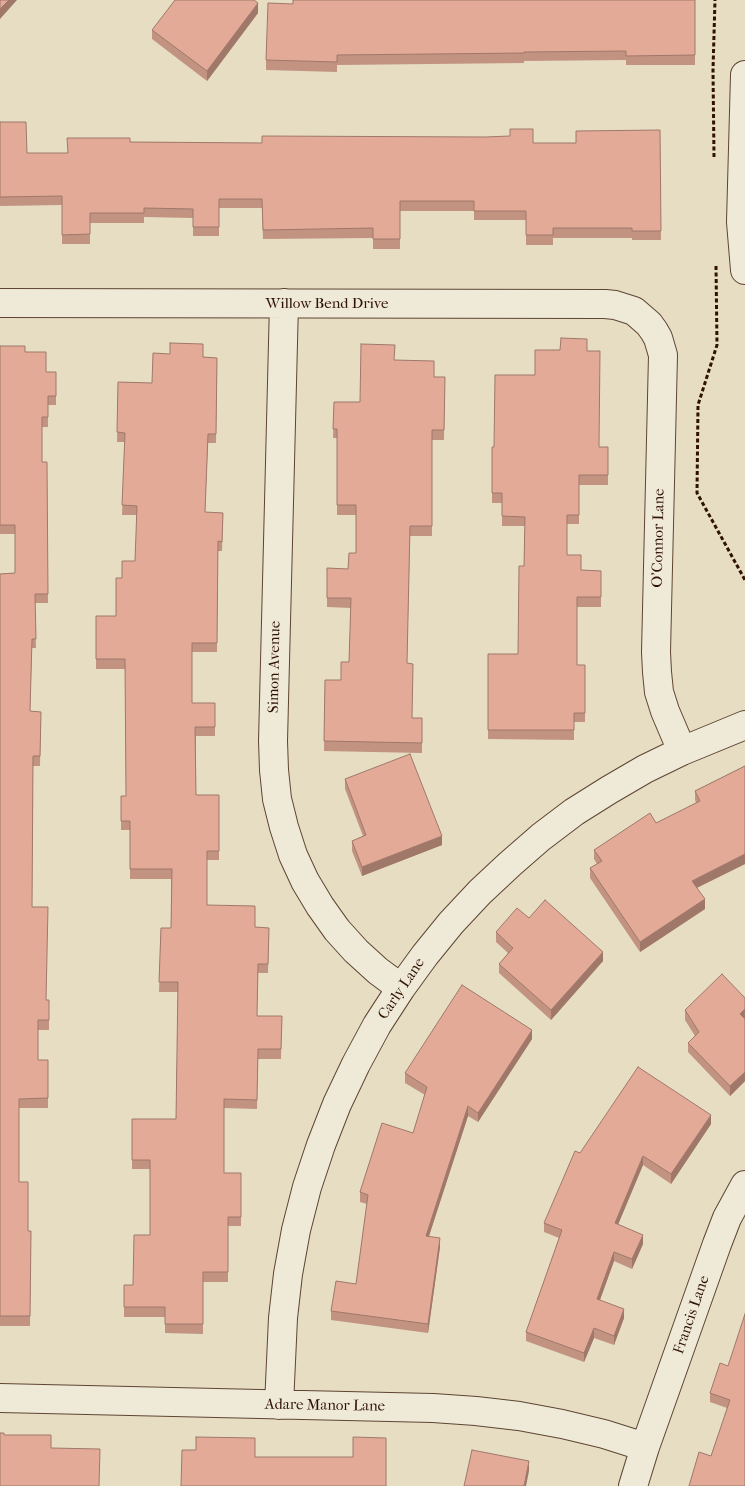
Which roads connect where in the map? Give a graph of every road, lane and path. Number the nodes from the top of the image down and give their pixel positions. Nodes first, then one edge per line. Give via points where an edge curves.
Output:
1 (715, 0) edge
2 (745, 75) edge
3 (714, 166) dead end
4 (716, 263) dead end
5 (745, 270) edge
6 (0, 303) edge
7 (284, 303) junction
8 (649, 324) joint
9 (745, 580) edge
10 (745, 725) edge
11 (682, 751) junction
12 (401, 988) junction
13 (745, 1185) edge
14 (0, 1398) edge
15 (280, 1405) junction
16 (645, 1447) junction
17 (633, 1486) edge

1 - 3 path
2 - 5 street via 741,222
4 - 9 path via 716,345 698,405 698,493
6 - 7 street, Willow Bend Drive
7 - 8 street, Willow Bend Drive via 605,304 634,311
7 - 12 street, Simon Avenue via 273,741 277,799 293,855 320,906 356,951
8 - 11 street, O'Connor Lane via 661,346 663,363 656,672 665,711
10 - 11 street, Carly Lane
11 - 12 street, Carly Lane via 609,790 535,842 451,923
12 - 15 street, Carly Lane via 356,1064 327,1129 307,1188 288,1274
13 - 16 street, Francis Lane via 716,1244
14 - 15 street, Adare Manor Lane
15 - 16 street, Adare Manor Lane via 433,1408 502,1414 562,1424
16 - 17 street, Francis Lane

